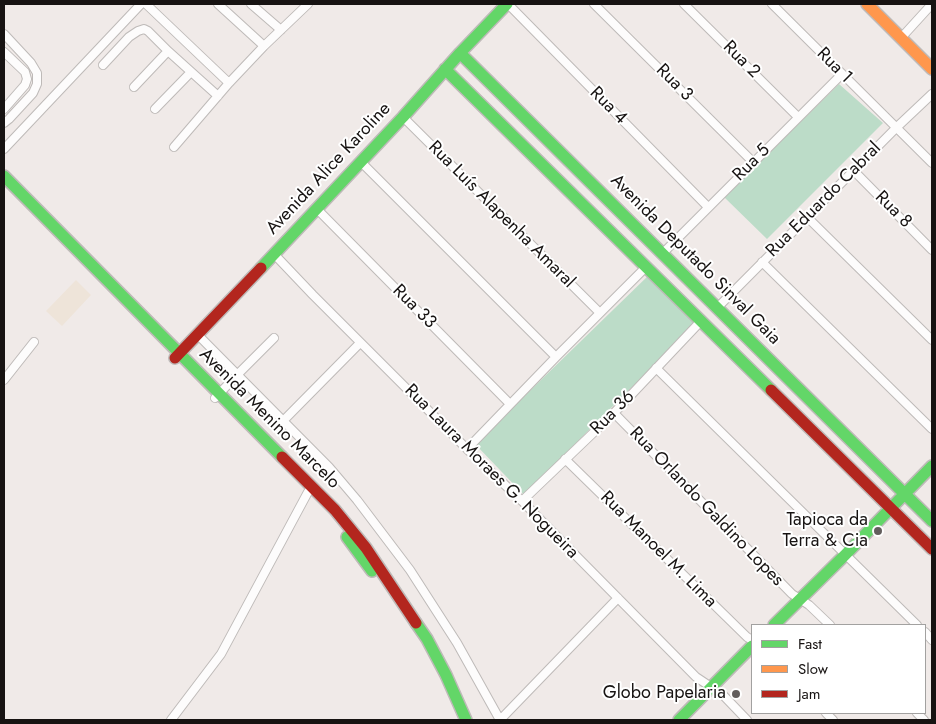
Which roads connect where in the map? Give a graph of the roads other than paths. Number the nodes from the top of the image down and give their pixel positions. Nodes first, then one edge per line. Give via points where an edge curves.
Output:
1 (141, 4) edge
2 (146, 4) edge
3 (218, 4) edge
4 (308, 4) edge
5 (508, 4) edge
6 (594, 4) edge
7 (684, 4) edge
8 (772, 4) edge
9 (932, 4) edge
10 (257, 5) edge
11 (871, 5) edge
12 (281, 30) junction
13 (4, 34) edge
14 (901, 38) junction
15 (264, 46) junction
16 (168, 51) junction
17 (4, 52) edge
18 (460, 53) junction
19 (102, 65) dead end
20 (445, 69) junction
21 (932, 69) edge
22 (191, 72) junction
23 (842, 74) junction
24 (229, 82) junction
25 (134, 87) dead end
26 (932, 94) edge
27 (218, 96) junction
28 (4, 109) edge
29 (155, 109) dead end
30 (403, 117) junction
31 (798, 117) junction
32 (4, 123) edge
33 (897, 127) junction
34 (174, 147) dead end
35 (4, 149) edge
36 (362, 162) junction
37 (753, 162) junction
38 (932, 163) edge
39 (854, 171) junction
40 (4, 176) edge
41 (4, 187) edge
42 (708, 207) junction
43 (318, 209) junction
44 (807, 217) junction
45 (932, 250) edge
46 (663, 253) junction
47 (274, 254) junction
48 (762, 262) junction
49 (646, 267) junction
50 (691, 282) junction
51 (676, 297) junction
52 (718, 307) junction
53 (600, 313) junction
54 (701, 321) junction
55 (197, 334) junction
56 (274, 338) dead end
57 (932, 340) edge
58 (34, 342) dead end
59 (360, 343) junction
60 (177, 356) junction
61 (556, 357) junction
62 (656, 368) junction
63 (238, 374) junction
64 (4, 380) edge
65 (218, 396) junction
66 (510, 404) junction
67 (614, 413) junction
68 (284, 420) junction
69 (932, 429) edge
70 (467, 449) junction
71 (566, 459) junction
72 (932, 466) edge
73 (308, 492) junction
74 (905, 493) junction
75 (522, 501) junction
76 (890, 508) junction
77 (932, 521) edge
78 (932, 548) edge
79 (845, 555) junction
80 (618, 598) junction
81 (800, 599) junction
82 (775, 624) edge
83 (829, 624) edge
84 (916, 624) edge
85 (751, 639) edge
86 (751, 647) edge
87 (712, 687) junction
88 (172, 720) edge
89 (457, 720) edge
90 (466, 720) edge
91 (500, 720) edge
92 (679, 720) edge
93 (747, 720) edge

1 - 35 street
2 - 24 street
3 - 15 street
4 - 12 street
5 - 18 street, Avenida Alice Karoline
5 - 42 street, Rua 4
6 - 37 street, Rua 3
7 - 31 street, Rua 2
8 - 23 street, Rua 1
9 - 14 street
10 - 12 street
11 - 14 street
12 - 15 street
13 - 32 street via 31,63 37,73 37,84 33,93
14 - 21 street
15 - 24 street
16 - 19 street via 144,29 129,37
16 - 22 street
16 - 25 street
17 - 28 street via 25,72 27,79
18 - 20 street, Avenida Alice Karoline
18 - 46 street, Avenida Deputado Sinval Gaia
20 - 30 street, Avenida Alice Karoline
20 - 49 street
22 - 27 street
22 - 29 street
23 - 31 street, Rua 5
23 - 33 street, Rua 1
24 - 27 street
26 - 33 street, Rua Eduardo Cabral
27 - 34 street
30 - 36 street, Avenida Alice Karoline
30 - 53 street, Rua Luís Alapenha Amaral
31 - 37 street, Rua 5
33 - 38 street, Rua 1
33 - 39 street, Rua Eduardo Cabral
36 - 43 street, Avenida Alice Karoline
36 - 61 street
37 - 42 street, Rua 5
39 - 44 street, Rua Eduardo Cabral
39 - 45 street, Rua 8
40 - 60 street, Avenida Menino Marcelo
41 - 60 street, Avenida Menino Marcelo
42 - 46 street, Rua 5
43 - 47 street, Avenida Alice Karoline
43 - 66 street, Rua 33
44 - 48 street, Rua Eduardo Cabral
44 - 57 street
46 - 50 street, Avenida Deputado Sinval Gaia
47 - 55 street, Avenida Alice Karoline
47 - 59 street, Rua Laura Moraes G. Nogueira
48 - 52 street, Rua Eduardo Cabral
48 - 69 street
49 - 51 street
49 - 53 street
50 - 51 street
50 - 52 street, Avenida Deputado Sinval Gaia
51 - 54 street
52 - 74 street, Avenida Deputado Sinval Gaia
53 - 61 street
54 - 62 street, Rua 36
54 - 76 street
55 - 60 street, Avenida Alice Karoline
55 - 63 street
56 - 63 street
58 - 64 street
59 - 68 street
59 - 70 street, Rua Laura Moraes G. Nogueira
60 - 65 street, Avenida Menino Marcelo
61 - 66 street
62 - 67 street, Rua 36
62 - 79 street
63 - 65 street
63 - 68 street
65 - 73 street, Avenida Menino Marcelo
65 - 90 street, Avenida Menino Marcelo via 335,510 366,548 427,640
66 - 70 street
67 - 71 street, Rua 36
67 - 81 street, Rua Orlando Galdino Lopes
68 - 91 street via 346,487 410,570 458,643
70 - 75 street, Rua Laura Moraes G. Nogueira
71 - 75 street, Rua 36
71 - 85 street, Rua Manoel M. Lima
72 - 74 street
73 - 88 street via 221,654
73 - 89 street, Avenida Menino Marcelo via 340,528 428,654
74 - 76 street
74 - 77 street, Avenida Deputado Sinval Gaia
75 - 80 street, Rua Laura Moraes G. Nogueira
76 - 78 street
76 - 79 street
79 - 81 street
79 - 84 street
80 - 87 street, Rua Laura Moraes G. Nogueira via 696,677
80 - 91 street
81 - 82 street
81 - 83 street, Rua Orlando Galdino Lopes
86 - 87 street
87 - 92 street
87 - 93 street, Rua Laura Moraes G. Nogueira

